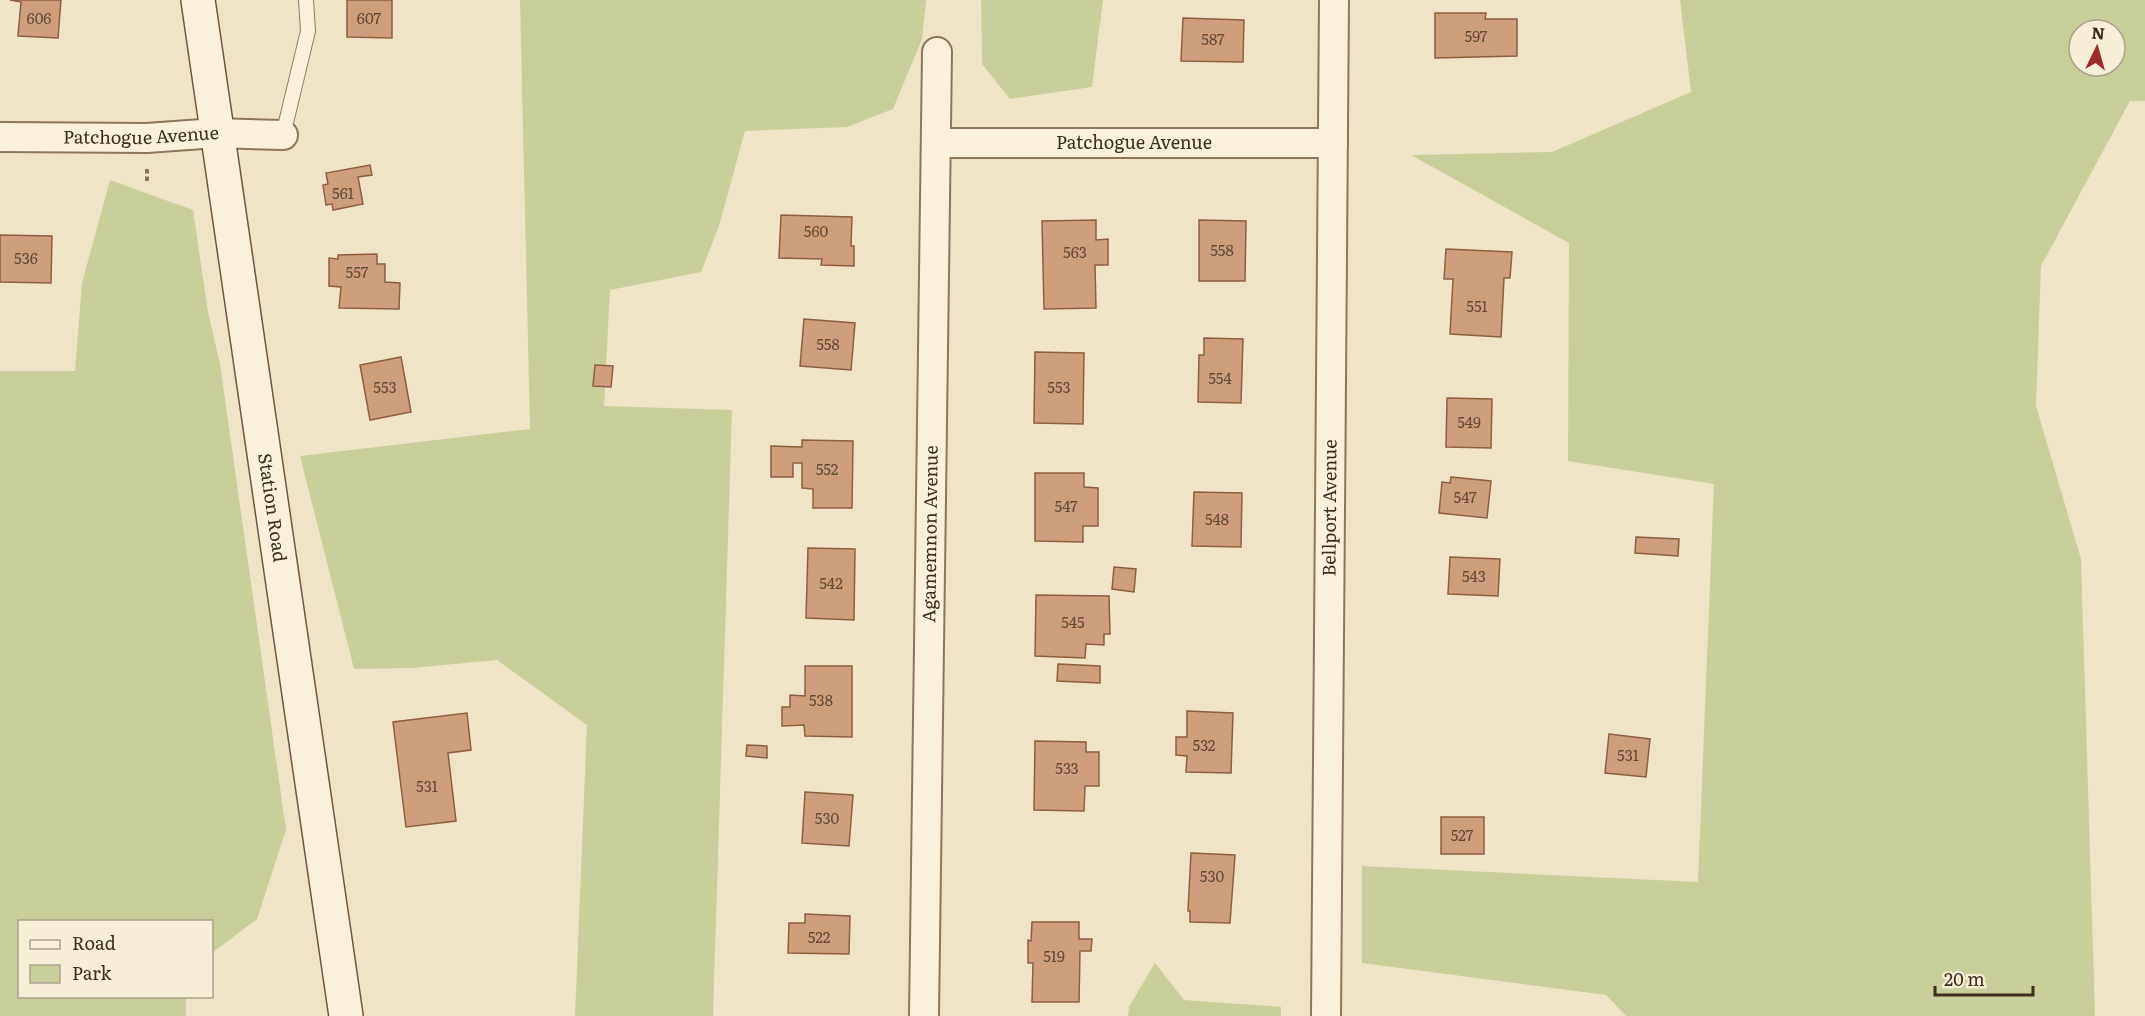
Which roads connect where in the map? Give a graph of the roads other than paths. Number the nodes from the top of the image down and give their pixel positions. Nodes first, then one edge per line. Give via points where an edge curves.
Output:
1 (198, 0) edge
2 (306, 0) edge
3 (1334, 0) edge
4 (937, 52) dead end
5 (216, 133) junction
6 (283, 135) joint
7 (0, 137) edge
8 (936, 143) junction
9 (1333, 143) junction
10 (345, 1016) edge
11 (924, 1016) edge
12 (1326, 1016) edge

1 - 5 main road, Station Road
2 - 6 lane via 308,31
3 - 9 street, Bellport Avenue
4 - 8 street, Agamemnon Avenue
5 - 6 street, Patchogue Avenue
5 - 7 street, Patchogue Avenue via 147,138
5 - 10 main road, Station Road
8 - 9 street, Patchogue Avenue
8 - 11 street, Agamemnon Avenue
9 - 12 street, Bellport Avenue

